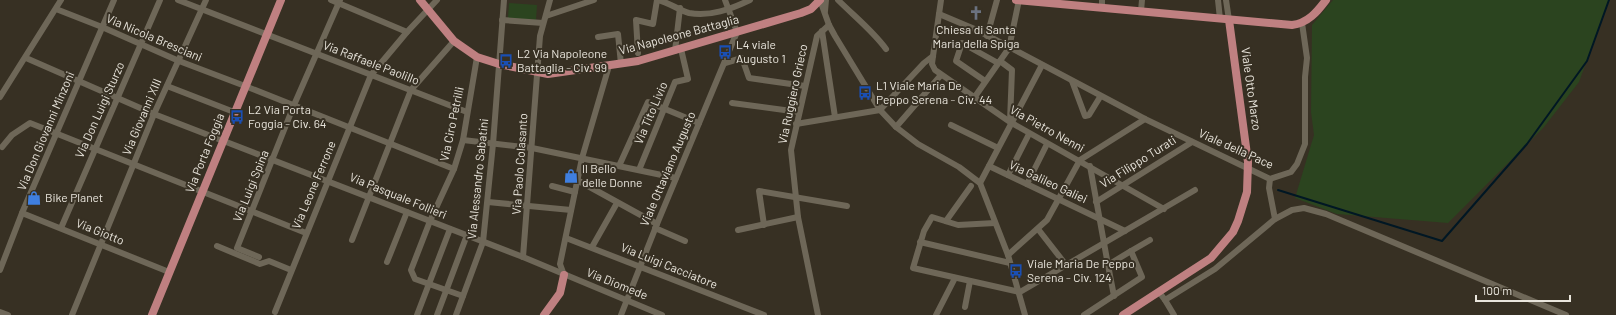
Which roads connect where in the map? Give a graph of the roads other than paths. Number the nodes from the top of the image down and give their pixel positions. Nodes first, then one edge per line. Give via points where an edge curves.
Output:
1 (61, 0) edge
2 (114, 0) edge
3 (160, 0) edge
4 (178, 0) edge
5 (206, 0) edge
6 (281, 0) edge
7 (331, 0) edge
8 (420, 0) edge
9 (437, 0) edge
10 (504, 0) edge
11 (550, 0) edge
12 (594, 0) edge
13 (657, 0) edge
14 (726, 0) edge
15 (820, 0) edge
16 (826, 0) edge
17 (838, 0) edge
18 (941, 0) edge
19 (997, 0) edge
20 (1018, 0) edge
21 (1142, 0) edge
22 (1218, 0) edge
23 (1226, 0) edge
24 (1326, 0) edge
25 (667, 1) edge
26 (748, 1) edge
27 (339, 2) edge
28 (1062, 2) edge
29 (1102, 4) edge
30 (680, 8) junction
31 (56, 9) junction
32 (729, 9) junction
33 (811, 9) junction
34 (202, 10) junction
35 (428, 11) junction
36 (1141, 11) junction
37 (825, 14) junction
38 (939, 14) junction
39 (546, 16) junction
40 (1220, 19) junction
41 (502, 20) junction
42 (1229, 20) junction
43 (543, 23) junction
44 (1302, 23) junction
45 (829, 25) junction
46 (102, 27) junction
47 (822, 31) junction
48 (407, 32) junction
49 (737, 32) junction
50 (266, 35) junction
51 (987, 36) junction
52 (598, 38) dead end
53 (454, 41) junction
54 (140, 46) junction
55 (1009, 48) junction
56 (886, 49) dead end
57 (678, 50) junction
58 (638, 53) dead end
59 (316, 54) junction
60 (933, 56) junction
61 (477, 57) junction
62 (26, 58) junction
63 (179, 62) junction
64 (999, 62) junction
65 (724, 63) junction
66 (499, 64) junction
67 (622, 64) junction
68 (1042, 65) junction
69 (609, 66) junction
70 (537, 72) junction
71 (371, 75) junction
72 (941, 75) junction
73 (79, 80) junction
74 (985, 81) junction
75 (1072, 81) junction
76 (167, 86) junction
77 (245, 86) junction
78 (805, 86) junction
79 (411, 90) junction
80 (1100, 96) junction
81 (0, 97) edge
82 (118, 98) junction
83 (974, 98) junction
84 (732, 103) dead end
85 (294, 105) junction
86 (664, 109) junction
87 (880, 110) junction
88 (234, 112) junction
89 (468, 112) junction
90 (799, 112) junction
91 (154, 114) junction
92 (835, 117) junction
93 (1145, 119) junction
94 (1010, 122) junction
95 (699, 123) junction
96 (796, 124) junction
97 (951, 125) dead end
98 (350, 127) junction
99 (896, 128) junction
100 (57, 133) junction
101 (1029, 134) junction
102 (223, 140) junction
103 (463, 140) junction
104 (1192, 142) junction
105 (390, 143) junction
106 (493, 144) junction
107 (1048, 144) junction
108 (2, 148) dead end
109 (532, 148) junction
110 (998, 148) junction
111 (95, 149) junction
112 (582, 158) junction
113 (274, 160) junction
114 (1080, 160) junction
115 (133, 165) junction
116 (619, 166) junction
117 (989, 166) junction
118 (1090, 166) junction
119 (454, 169) junction
120 (639, 170) junction
121 (1008, 175) junction
122 (676, 178) junction
123 (1270, 179) junction
124 (577, 180) junction
125 (328, 181) junction
126 (980, 183) junction
127 (1027, 184) junction
128 (1123, 185) junction
129 (552, 186) dead end
130 (971, 186) dead end
131 (1195, 190) dead end
132 (202, 192) junction
133 (575, 192) junction
134 (369, 197) junction
135 (796, 197) junction
136 (1059, 199) junction
137 (488, 202) junction
138 (618, 202) junction
139 (1096, 202) junction
140 (528, 206) junction
141 (847, 206) dead end
142 (1164, 209) junction
143 (571, 210) junction
144 (252, 212) junction
145 (407, 212) junction
146 (22, 213) junction
147 (798, 217) junction
148 (1099, 219) junction
149 (1275, 219) junction
150 (430, 221) junction
151 (946, 222) junction
152 (996, 223) junction
153 (764, 224) junction
154 (656, 226) junction
155 (61, 228) junction
156 (450, 229) junction
157 (1038, 229) junction
158 (738, 230) dead end
159 (1125, 231) junction
160 (306, 233) junction
161 (467, 235) junction
162 (566, 238) junction
163 (352, 240) dead end
164 (1150, 240) dead end
165 (685, 241) dead end
166 (483, 242) junction
167 (920, 242) junction
168 (100, 244) junction
169 (1103, 244) junction
170 (216, 246) dead end
171 (592, 247) junction
172 (1131, 251) junction
173 (1008, 255) junction
174 (259, 257) dead end
175 (523, 257) junction
176 (387, 262) dead end
177 (1010, 263) junction
178 (1066, 265) junction
179 (1108, 265) junction
180 (640, 266) junction
181 (0, 270) edge
182 (291, 270) junction
183 (169, 272) junction
184 (564, 274) junction
185 (955, 278) junction
186 (970, 282) junction
187 (429, 284) junction
188 (446, 290) junction
189 (1020, 292) junction
190 (1159, 292) junction
191 (463, 296) junction
192 (1114, 296) junction
193 (627, 300) junction
194 (1165, 300) junction
195 (965, 307) dead end
196 (0, 312) edge
197 (275, 312) dead end
198 (8, 315) edge
199 (72, 315) edge
200 (152, 315) edge
201 (418, 315) edge
202 (437, 315) edge
203 (456, 315) edge
204 (544, 315) edge
205 (622, 315) edge
206 (662, 315) edge
207 (764, 315) edge
208 (818, 315) edge
209 (936, 315) edge
210 (1025, 315) edge
211 (1084, 315) edge
212 (1123, 315) edge
213 (1174, 315) edge
214 (1566, 315) edge

1 - 31 street
2 - 46 street, Via Don Giovanni Minzoni
3 - 54 street, Via Don Luigi Sturzo
4 - 34 street, Via Raffaele Paolillo
5 - 34 street, Via Giovanni XIII
6 - 50 main road, Via Porta Foggia
7 - 27 street
8 - 35 main road, Via Napoleone Battaglia
9 - 35 street, Via Leone Ferrone
10 - 41 street, Via Alessandro Sabatini
11 - 39 street, Via Paolo Colasanto
12 - 39 street
13 - 25 street
13 - 58 street via 653,24 636,20
14 - 32 street
15 - 33 main road, Via Napoleone Battaglia
15 - 37 street
16 - 37 street
17 - 56 street via 876,35
18 - 38 street
19 - 51 street
20 - 28 main road
20 - 55 street
21 - 36 street
22 - 40 street
23 - 42 street
24 - 44 main road via 1311,18
25 - 30 street
26 - 32 street
27 - 48 street
27 - 59 street, Via Luigi Spina
28 - 29 main road
29 - 36 main road
30 - 32 street via 689,13 714,13
30 - 57 street
31 - 46 street, Via Nicola Bresciani
31 - 62 street
32 - 49 street
33 - 37 street
33 - 49 main road, Via Napoleone Battaglia
34 - 50 street, Via Raffaele Paolillo
34 - 63 street, Via Giovanni XIII
35 - 48 street, Via Leone Ferrone
35 - 53 main road, Via Napoleone Battaglia
36 - 40 main road
37 - 45 street
38 - 51 street, Viale della Pace
38 - 60 street
39 - 43 street, Via Paolo Colasanto
40 - 42 main road
41 - 43 street
41 - 66 street, Via Alessandro Sabatini
42 - 44 main road via 1288,25
42 - 190 main road, Viale Otto Marzo via 1248,162 1248,179 1238,221 1223,246 1211,258
43 - 70 street, Via Paolo Colasanto
44 - 123 street, Viale della Pace via 1306,58 1306,144 1291,172
45 - 47 street, Via Ruggiero Grieco
45 - 87 street
46 - 54 street, Via Nicola Bresciani
46 - 73 street, Via Don Giovanni Minzoni
47 - 78 street, Via Ruggiero Grieco via 817,36
47 - 92 street
48 - 71 street, Via Leone Ferrone
49 - 57 main road, Via Napoleone Battaglia
49 - 65 street, Viale Ottaviano Augusto
50 - 59 street, Via Raffaele Paolillo
50 - 77 main road, Via Porta Foggia
51 - 55 street, Viale della Pace
52 - 67 street via 618,34
53 - 61 main road, Via Napoleone Battaglia
53 - 79 street
54 - 63 street, Via Nicola Bresciani
54 - 82 street, Via Don Luigi Sturzo
55 - 64 street
55 - 68 street, Viale della Pace
57 - 67 main road, Via Napoleone Battaglia
57 - 86 street, Via Tito Livio via 688,79 676,82
59 - 71 street, Via Raffaele Paolillo
59 - 85 street, Via Luigi Spina
60 - 72 street, Via Pietro Nenni via 933,67
60 - 87 street
61 - 66 main road, Via Napoleone Battaglia
61 - 89 street, Via Ciro Petrilli
62 - 73 street, Via Pasquale Follieri
62 - 81 street
63 - 76 street, Via Giovanni XIII
63 - 77 street, Via Nicola Bresciani
64 - 74 street
64 - 74 street via 962,43 956,61
64 - 94 street via 1012,70
65 - 78 street via 742,58 749,78
65 - 95 street, Viale Ottaviano Augusto
66 - 70 main road, Via Napoleone Battaglia
66 - 106 street, Via Alessandro Sabatini
67 - 69 main road, Via Napoleone Battaglia
68 - 75 street, Viale della Pace
68 - 94 street
69 - 70 main road, Via Napoleone Battaglia via 548,74
69 - 112 street
70 - 109 street, Via Paolo Colasanto
71 - 79 street, Via Raffaele Paolillo
71 - 98 street, Via Leone Ferrone
72 - 83 street, Via Pietro Nenni
72 - 99 street
73 - 82 street, Via Pasquale Follieri
73 - 100 street, Via Don Giovanni Minzoni
74 - 83 street
75 - 80 street, Viale della Pace
75 - 80 street via 1085,116 1089,115
76 - 88 street
76 - 91 street, Via Giovanni XIII
77 - 85 street, Via Nicola Bresciani
77 - 88 main road, Via Porta Foggia
78 - 90 street, Via Ruggiero Grieco
79 - 89 street, Via Raffaele Paolillo
79 - 105 street
80 - 93 street, Viale della Pace
82 - 91 street, Via Pasquale Follieri
82 - 111 street, Via Don Luigi Sturzo
83 - 94 street, Via Pietro Nenni
84 - 90 street
85 - 98 street, Via Nicola Bresciani
85 - 113 street, Via Luigi Spina
86 - 95 street
86 - 116 street via 648,102
86 - 120 street, Via Tito Livio
87 - 92 street
87 - 99 street
88 - 102 main road, Via Porta Foggia
89 - 103 street, Via Ciro Petrilli
90 - 96 street, Via Ruggiero Grieco
91 - 102 street, Via Pasquale Follieri
91 - 115 street, Via Giovanni XIII
92 - 96 street
93 - 104 street, Viale della Pace
93 - 114 street
94 - 101 street, Via Pietro Nenni
94 - 110 street
95 - 122 street, Viale Ottaviano Augusto
96 - 135 street, Via Ruggiero Grieco via 792,150
97 - 110 street
98 - 105 street, Via Nicola Bresciani
98 - 125 street, Via Leone Ferrone
99 - 126 street
100 - 108 street via 30,123 12,135
100 - 111 street
100 - 146 street, Via Don Giovanni Minzoni
101 - 107 street, Via Pietro Nenni
101 - 121 street
102 - 113 street, Via Pasquale Follieri
102 - 132 main road, Via Porta Foggia
103 - 106 street
103 - 119 street, Via Ciro Petrilli
104 - 123 street, Viale della Pace
104 - 128 street, Via Filippo Turati
105 - 119 street, Via Nicola Bresciani
105 - 134 street
106 - 109 street
106 - 137 street, Via Alessandro Sabatini
107 - 114 street, Via Pietro Nenni
107 - 127 street
109 - 112 street
109 - 140 street, Via Paolo Colasanto
110 - 117 street
111 - 115 street
111 - 155 street, Via Don Luigi Sturzo
112 - 116 street
112 - 124 street
113 - 125 street, Via Pasquale Follieri
113 - 144 street, Via Luigi Spina
114 - 118 street, Via Pietro Nenni
114 - 136 street
115 - 132 street
115 - 168 street, Via Giovanni XIII
116 - 120 street
117 - 121 street, Via Galileo Galiei
117 - 126 street
118 - 128 street, Via Pietro Nenni
118 - 139 street
119 - 150 street, Via Ciro Petrilli
120 - 122 street
121 - 127 street, Via Galileo Galiei
122 - 154 street, Viale Ottaviano Augusto
123 - 149 street via 1269,188
124 - 133 street
124 - 138 street
125 - 134 street, Via Pasquale Follieri
125 - 160 street, Via Leone Ferrone
126 - 152 street
127 - 136 street, Via Galileo Galiei
128 - 139 street, Via Filippo Turati
128 - 142 street, Via Pietro Nenni
129 - 133 street
130 - 151 street
131 - 142 street
132 - 144 street
132 - 183 main road, Via Porta Foggia
133 - 143 street
134 - 145 street, Via Pasquale Follieri
134 - 163 street
135 - 141 street
135 - 147 street, Via Ruggiero Grieco
135 - 153 street via 759,191
136 - 148 street, Via Galileo Galiei
136 - 157 street via 1047,220
137 - 140 street
137 - 166 street, Via Alessandro Sabatini
138 - 154 street
138 - 171 street
139 - 148 street
140 - 143 street
140 - 175 street, Via Paolo Colasanto
142 - 159 street
143 - 162 street
144 - 160 street
144 - 174 street, Via Luigi Spina via 238,248
145 - 150 street, Via Pasquale Follieri
145 - 176 street
146 - 155 street, Via Giotto
146 - 181 street, Via Don Giovanni Minzoni
147 - 153 street
147 - 208 street, Via Ruggiero Grieco
148 - 159 street, Via Galileo Galiei
148 - 169 street
149 - 194 street via 1215,269
149 - 214 street via 1292,210 1304,208 1326,214
150 - 156 street, Via Pasquale Follieri
150 - 187 street, Via Ciro Petrilli via 411,270 415,279
151 - 152 street via 958,225
151 - 167 street via 932,217
152 - 173 street
153 - 158 street
154 - 165 street
154 - 180 street, Viale Ottaviano Augusto
155 - 168 street, Via Giotto
156 - 161 street, Via Pasquale Follieri
156 - 187 street
157 - 173 street
157 - 178 street
159 - 169 street
160 - 182 street, Via Leone Ferrone
161 - 166 street, Via Pasquale Follieri
161 - 188 street
162 - 171 street, Via Luigi Cacciatore
162 - 184 street via 560,264
164 - 172 street
166 - 175 street, Via Pasquale Follieri
166 - 191 street, Via Alessandro Sabatini
167 - 177 street
167 - 185 street via 913,268
168 - 183 street, Via Giotto
168 - 199 street, Via Giovanni XIII
169 - 178 street
169 - 179 street
170 - 182 street via 260,264 269,261
171 - 180 street, Via Luigi Cacciatore
172 - 179 street
172 - 192 street via 1142,277
173 - 177 street
175 - 184 street, Via Pasquale Follieri
177 - 189 street
178 - 189 street
179 - 192 street
180 - 193 street, Viale Ottaviano Augusto
180 - 207 street, Via Luigi Cacciatore
182 - 197 street, Via Leone Ferrone
183 - 200 main road, Via Porta Foggia
184 - 193 street, Via Diomede
184 - 204 main road via 560,293
185 - 186 street
185 - 209 street
186 - 189 street
186 - 195 street
187 - 188 street, Via Ciro Petrilli
187 - 201 street
188 - 191 street, Via Ciro Petrilli
188 - 202 street
189 - 210 street
190 - 194 street
190 - 212 main road
191 - 203 street, Via Alessandro Sabatini
192 - 211 street
193 - 205 street, Viale Ottaviano Augusto
193 - 206 street, Via Diomede
194 - 213 street
196 - 198 street

